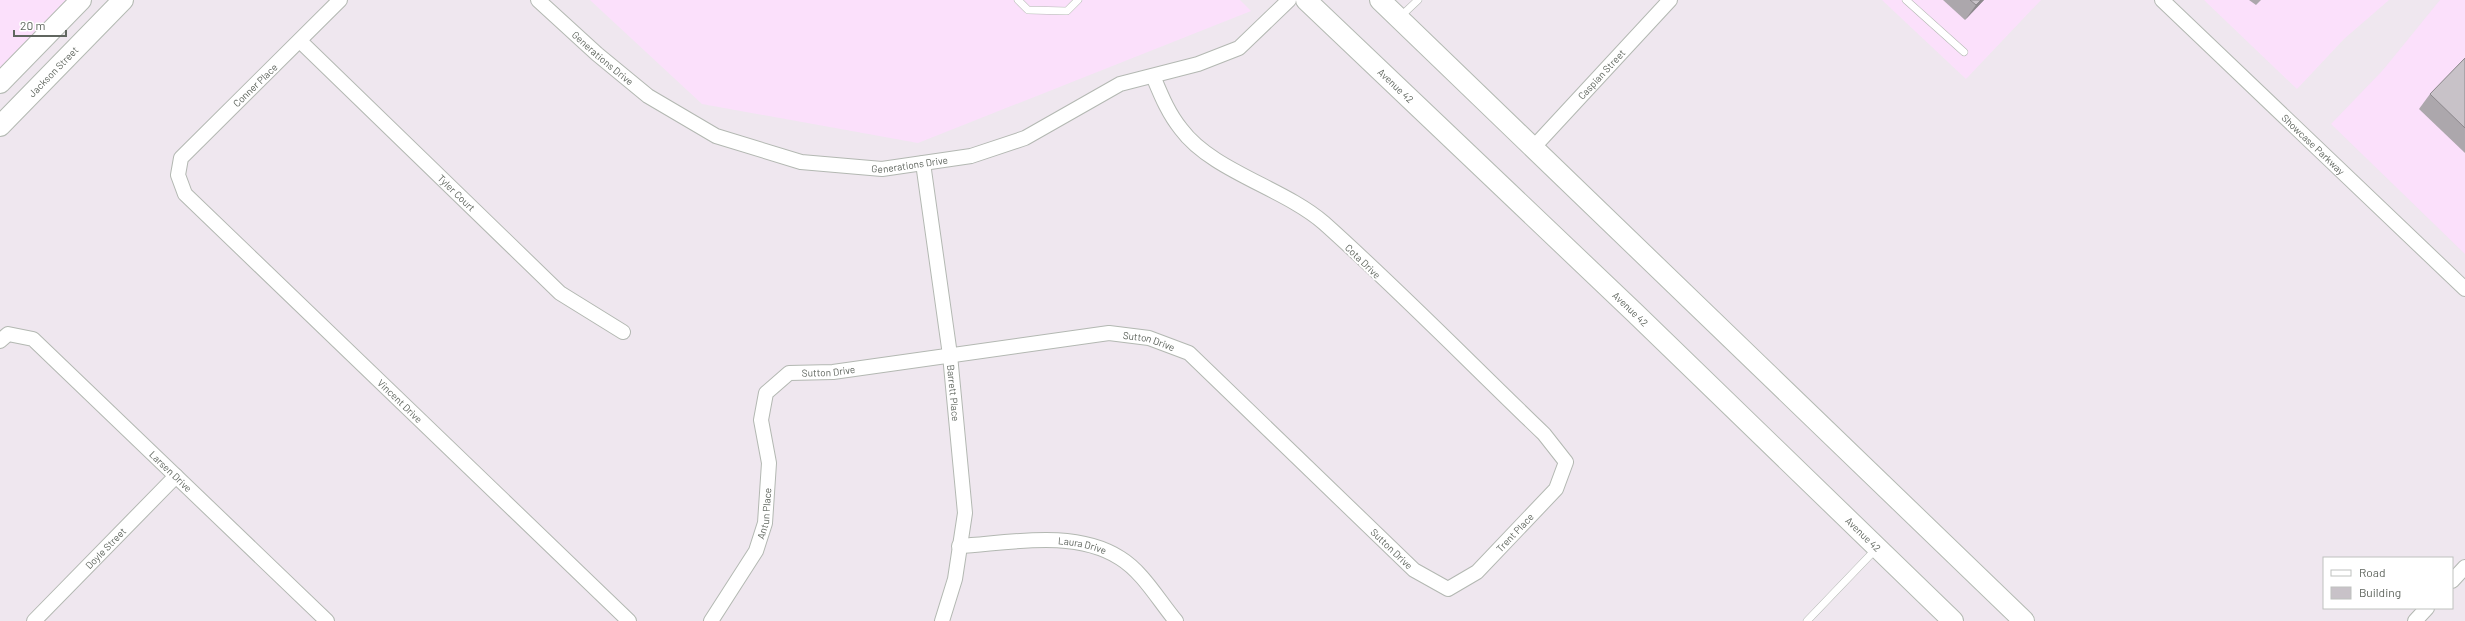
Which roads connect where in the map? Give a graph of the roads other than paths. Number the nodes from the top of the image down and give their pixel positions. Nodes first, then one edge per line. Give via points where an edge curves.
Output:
1 (81, 0) edge
2 (123, 0) edge
3 (340, 0) edge
4 (538, 0) edge
5 (1018, 0) edge
6 (1078, 0) edge
7 (1289, 0) edge
8 (1306, 0) edge
9 (1380, 0) edge
10 (1418, 0) edge
11 (1670, 0) edge
12 (1906, 0) edge
13 (2162, 0) edge
14 (1399, 18) junction
15 (300, 41) junction
16 (1964, 52) dead end
17 (1153, 76) junction
18 (0, 83) edge
19 (0, 126) edge
20 (1532, 149) junction
21 (923, 163) junction
22 (178, 175) joint
23 (2465, 289) edge
24 (623, 332) dead end
25 (4, 338) edge
26 (950, 355) junction
27 (766, 393) joint
28 (1566, 462) joint
29 (176, 476) junction
30 (959, 546) junction
31 (1876, 549) junction
32 (2465, 567) edge
33 (2453, 580) edge
34 (1448, 589) joint
35 (2426, 609) edge
36 (34, 621) edge
37 (327, 621) edge
38 (629, 621) edge
39 (711, 621) edge
40 (942, 621) edge
41 (1176, 621) edge
42 (1807, 621) edge
43 (1953, 621) edge
44 (2024, 621) edge
45 (2415, 621) edge

1 - 18 main road
2 - 19 main road, Jackson Street
3 - 15 street, Conner Place
4 - 21 street, Generations Drive via 648,96 716,136 801,162 882,169
5 - 6 lane via 1028,10 1067,11
7 - 17 street, Generations Drive via 1239,48 1198,64
8 - 31 main road, Avenue 42 via 1635,313
9 - 14 main road
10 - 14 lane
11 - 20 street, Caspian Street
12 - 16 lane
13 - 23 street, Showcase Parkway
14 - 20 main road
15 - 22 street, Conner Place via 181,158
15 - 24 street, Tyler Court via 560,293
17 - 21 street, Generations Drive via 1120,84 1025,138 971,156
17 - 28 street, Cota Drive via 1165,104 1181,130 1210,156 1273,190 1322,222 1544,434
20 - 44 main road
21 - 26 street, Barrett Place
22 - 38 street, Vincent Drive via 185,194
25 - 29 street, Larsen Drive via 33,339
26 - 27 street, Sutton Drive via 833,372 789,373
26 - 30 street, Barrett Place via 965,513
26 - 34 street, Sutton Drive via 1109,332 1149,338 1189,353 1414,570
27 - 39 street, Antun Place via 761,420 769,463 765,523 756,551
28 - 34 street, Trent Place via 1556,489 1476,572
29 - 36 street, Doyle Street
29 - 37 street, Larsen Drive
30 - 40 street, Barrett Place via 954,579
30 - 41 street, Laura Drive via 1059,540 1095,547 1120,558 1146,583
31 - 42 lane
31 - 43 main road, Avenue 42
32 - 33 street
35 - 45 street

